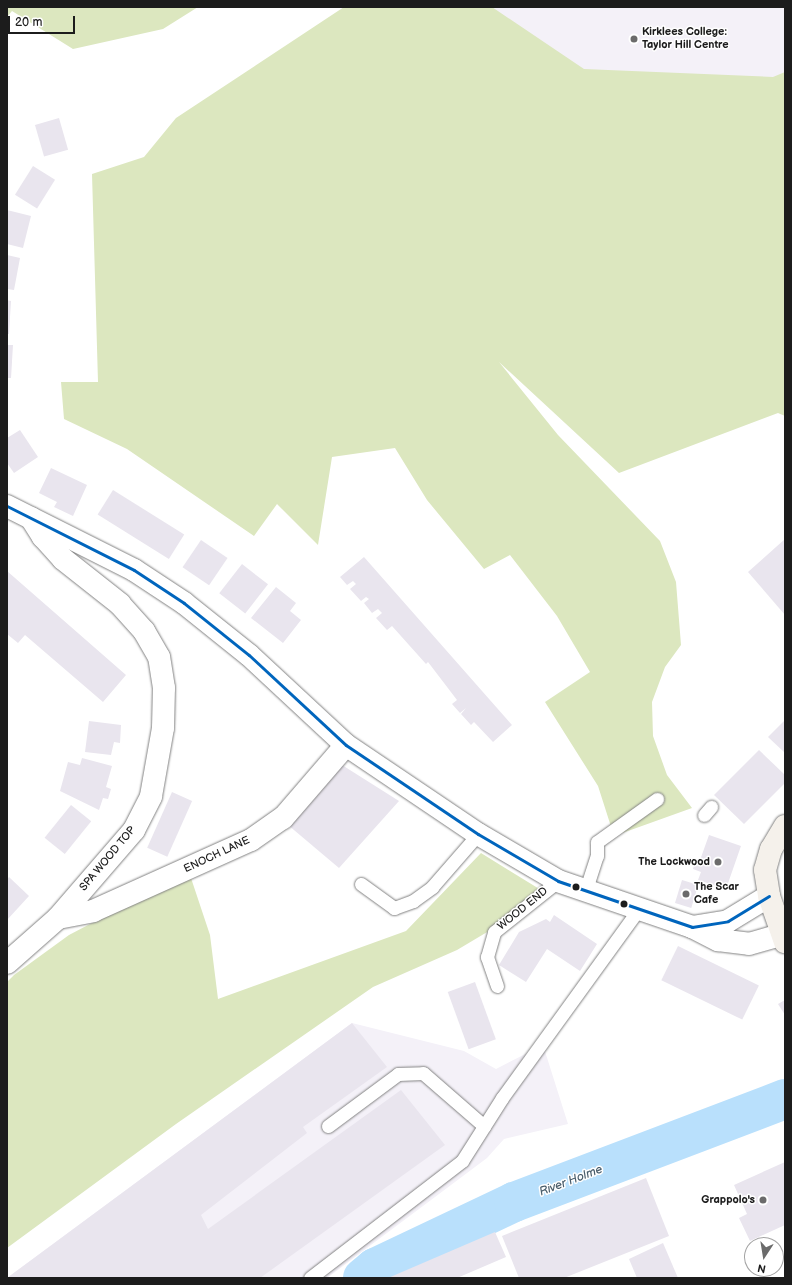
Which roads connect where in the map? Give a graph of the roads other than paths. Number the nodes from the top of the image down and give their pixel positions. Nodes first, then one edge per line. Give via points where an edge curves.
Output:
1 (7, 506) edge
2 (31, 518) junction
3 (346, 745) junction
4 (657, 799) dead end
5 (785, 826) edge
6 (478, 834) junction
7 (558, 881) junction
8 (362, 884) dead end
9 (585, 892) junction
10 (769, 896) junction
11 (638, 910) junction
12 (58, 918) junction
13 (692, 927) junction
14 (783, 939) edge
15 (7, 963) edge
16 (497, 986) dead end
17 (328, 1126) dead end
18 (484, 1126) junction
19 (310, 1278) edge

1 - 2 street
2 - 3 street via 134,570 184,603 249,655
2 - 12 street, SPA WOOD TOP via 43,537 63,559 120,604 144,631 159,658 164,688 163,728 151,796 134,830
3 - 6 street
3 - 12 street, ENOCH LANE via 283,818 251,840 93,911
4 - 9 lane via 597,842 597,856
5 - 10 main road via 770,849 765,870
6 - 7 street
6 - 8 lane via 432,887 413,902 394,908
7 - 9 street
7 - 16 lane, WOOD END via 494,932 487,957
9 - 11 street
10 - 13 street via 728,921
10 - 14 main road
11 - 13 street
11 - 18 lane via 569,1000
12 - 15 street, SPA WOOD TOP
13 - 14 street via 718,940 749,944
17 - 18 lane via 398,1074 423,1073
18 - 19 lane via 462,1161

